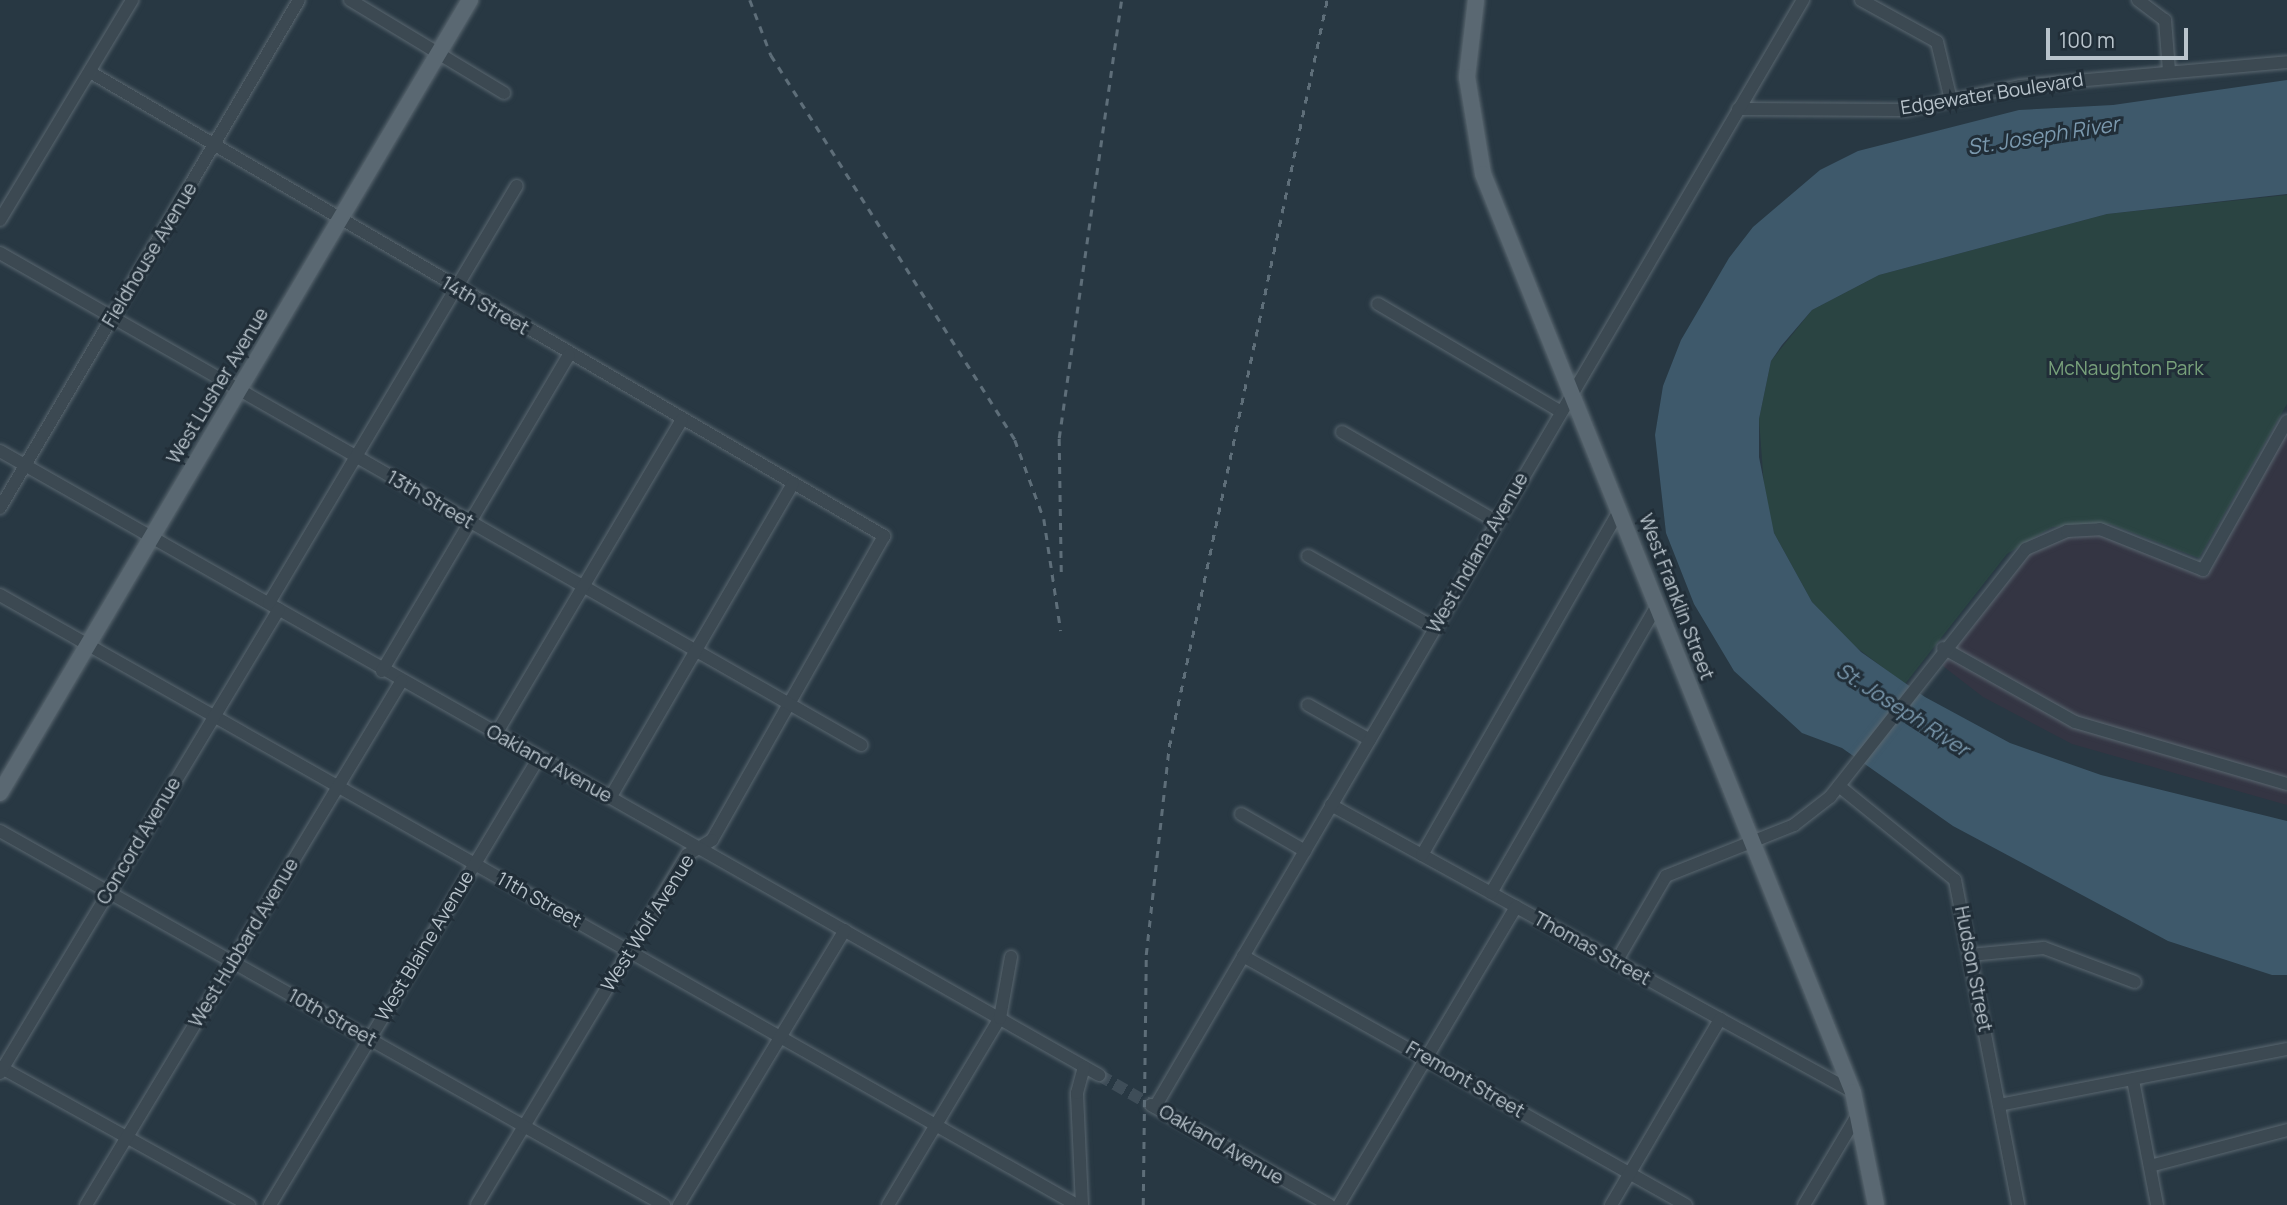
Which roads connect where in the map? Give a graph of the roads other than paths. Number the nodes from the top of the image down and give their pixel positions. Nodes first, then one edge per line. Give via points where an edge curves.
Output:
1 (132, 0) edge
2 (299, 0) edge
3 (350, 0) edge
4 (470, 0) edge
5 (1476, 0) edge
6 (1803, 0) edge
7 (1861, 0) edge
8 (2138, 0) edge
9 (439, 53) junction
10 (2287, 62) edge
11 (2169, 71) junction
12 (90, 72) junction
13 (504, 93) dead end
14 (1951, 100) junction
15 (1738, 109) junction
16 (216, 145) junction
17 (517, 186) dead end
18 (0, 220) edge
19 (340, 222) junction
20 (0, 253) edge
21 (456, 289) junction
22 (1378, 304) dead end
23 (113, 317) junction
24 (569, 355) junction
25 (239, 392) junction
26 (1571, 394) junction
27 (1561, 412) junction
28 (682, 420) junction
29 (2287, 421) edge
30 (1342, 432) dead end
31 (0, 451) edge
32 (355, 458) junction
33 (26, 466) junction
34 (793, 484) junction
35 (0, 508) edge
36 (1619, 511) junction
37 (469, 522) junction
38 (1497, 522) junction
39 (884, 536) joint
40 (153, 538) junction
41 (1308, 556) dead end
42 (584, 587) junction
43 (0, 595) edge
44 (274, 606) junction
45 (1656, 607) junction
46 (1435, 628) junction
47 (88, 648) junction
48 (1943, 648) junction
49 (699, 652) junction
50 (382, 671) junction
51 (401, 682) junction
52 (788, 705) junction
53 (1308, 705) dead end
54 (214, 718) junction
55 (496, 734) junction
56 (1370, 740) junction
57 (861, 745) dead end
58 (538, 759) junction
59 (1843, 781) junction
60 (2287, 784) edge
61 (337, 788) junction
62 (0, 793) edge
63 (610, 798) junction
64 (1331, 805) junction
65 (1241, 814) dead end
66 (0, 831) edge
67 (1751, 841) junction
68 (698, 847) junction
69 (1305, 850) junction
70 (1422, 855) junction
71 (474, 864) junction
72 (108, 893) junction
73 (1491, 893) junction
74 (1516, 907) junction
75 (845, 930) junction
76 (631, 950) junction
77 (1970, 955) junction
78 (1243, 956) junction
79 (1010, 957) dead end
80 (232, 962) junction
81 (1616, 962) junction
82 (2135, 982) dead end
83 (1000, 1018) junction
84 (1720, 1019) junction
85 (370, 1038) junction
86 (780, 1038) junction
87 (2287, 1049) edge
88 (1427, 1058) junction
89 (1084, 1067) junction
90 (1, 1070) edge
91 (1099, 1075) tunnel mouth
92 (2133, 1080) junction
93 (1853, 1092) junction
94 (1999, 1105) junction
95 (1153, 1106) joint
96 (1858, 1114) junction
97 (936, 1125) junction
98 (525, 1126) junction
99 (2287, 1130) edge
100 (127, 1137) junction
101 (2150, 1166) junction
102 (1629, 1174) junction
103 (86, 1205) edge
104 (249, 1205) edge
105 (270, 1205) edge
106 (477, 1205) edge
107 (664, 1205) edge
108 (679, 1205) edge
109 (888, 1205) edge
110 (1080, 1205) edge
111 (1329, 1205) edge
112 (1339, 1205) edge
113 (1611, 1205) edge
114 (1686, 1205) edge
115 (1804, 1205) edge
116 (1876, 1205) edge
117 (2018, 1205) edge
118 (2157, 1205) edge

1 - 12 street
2 - 16 street, Fieldhouse Avenue
3 - 9 street
4 - 9 main road, West Lusher Avenue
5 - 26 main road, West Franklin Street via 1467,77 1475,141
6 - 15 street, West Indiana Avenue
7 - 14 street via 1937,42
8 - 11 street via 2165,20
9 - 13 street
9 - 19 main road, West Lusher Avenue
10 - 11 street, Edgewater Boulevard
11 - 14 street, Edgewater Boulevard
12 - 16 street, 14th Street
12 - 18 street
14 - 15 street, Edgewater Boulevard via 1906,110
15 - 26 street, West Indiana Avenue
16 - 19 street, 14th Street
16 - 23 street, Fieldhouse Avenue
17 - 21 street, Concord Avenue
19 - 21 street, 14th Street
19 - 25 main road, West Lusher Avenue
20 - 23 street, 13th Street
21 - 24 street, 14th Street
21 - 32 street, Concord Avenue
22 - 27 street
23 - 25 street, 13th Street
23 - 33 street, Fieldhouse Avenue
24 - 28 street, 14th Street
24 - 37 street
25 - 32 street, 13th Street
25 - 40 main road, West Lusher Avenue
26 - 27 street, West Indiana Avenue
26 - 36 main road, West Franklin Street
27 - 38 street, West Indiana Avenue
28 - 34 street, 14th Street
28 - 42 street
29 - 48 street via 2203,570 2118,533 2059,533 2017,556
30 - 38 street
31 - 33 street, Oakland Avenue
32 - 37 street, 13th Street
32 - 44 street, Concord Avenue
33 - 35 street, Fieldhouse Avenue
33 - 40 street, Oakland Avenue
34 - 39 street, 14th Street
34 - 49 street
36 - 45 main road, West Franklin Street
36 - 70 street
37 - 42 street, 13th Street
37 - 50 street
38 - 46 street, West Indiana Avenue
39 - 52 street, West Wolf Avenue
40 - 44 street, Oakland Avenue
40 - 47 main road, West Lusher Avenue
41 - 46 street
42 - 49 street, 13th Street
42 - 55 street
43 - 47 street, 11th Street
44 - 50 street, Oakland Avenue
44 - 54 street, Concord Avenue
45 - 67 main road, West Franklin Street
45 - 73 street
46 - 56 street, West Indiana Avenue
47 - 54 street, 11th Street
47 - 62 main road, West Lusher Avenue
48 - 59 street
48 - 60 street via 2075,722
49 - 52 street, 13th Street
49 - 63 street
50 - 51 street, Oakland Avenue
51 - 55 street, Oakland Avenue
51 - 61 street, West Hubbard Avenue
52 - 57 street, 13th Street
52 - 68 street, West Wolf Avenue via 712,840
53 - 56 street
54 - 61 street, 11th Street
54 - 72 street, Concord Avenue
55 - 58 street, Oakland Avenue
56 - 64 street, West Indiana Avenue
58 - 63 street, Oakland Avenue
58 - 71 street, West Blaine Avenue
59 - 67 street via 1806,818
59 - 77 street, Hudson Street via 1950,869
61 - 71 street, 11th Street
61 - 80 street, West Hubbard Avenue
63 - 68 street, Oakland Avenue
64 - 69 street, West Indiana Avenue
64 - 70 street, Thomas Street
65 - 69 street
66 - 72 street, 10th Street
67 - 81 street via 1666,876
67 - 93 main road, West Franklin Street
68 - 75 street, Oakland Avenue
68 - 76 street, West Wolf Avenue via 687,855
69 - 78 street, West Indiana Avenue
70 - 73 street, Thomas Street
71 - 76 street, 11th Street
71 - 85 street, West Blaine Avenue
72 - 80 street, 10th Street
72 - 90 street, Concord Avenue
73 - 74 street, Thomas Street
74 - 81 street, Thomas Street
74 - 88 street
75 - 83 street, Oakland Avenue
75 - 86 street
76 - 86 street, 11th Street
76 - 98 street, West Wolf Avenue
77 - 82 street via 2044,948
77 - 94 street, Hudson Street
78 - 88 street, Fremont Street
78 - 95 street, West Indiana Avenue
79 - 83 street
80 - 85 street, 10th Street
80 - 100 street, West Hubbard Avenue
81 - 84 street, Thomas Street
83 - 89 street, Oakland Avenue
83 - 97 street
84 - 93 street, Thomas Street
84 - 102 street
85 - 98 street, 10th Street
85 - 105 street, West Blaine Avenue
86 - 97 street, 11th Street
86 - 108 street
87 - 92 street
88 - 102 street, Fremont Street
88 - 112 street
89 - 91 street, Oakland Avenue
89 - 110 street via 1077,1093
90 - 100 street
92 - 94 street
92 - 101 street
93 - 96 main road, West Franklin Street
94 - 117 street, Hudson Street
95 - 111 street, Oakland Avenue
96 - 115 street
96 - 116 main road, West Franklin Street
97 - 109 street
97 - 110 street, 11th Street
98 - 106 street, West Wolf Avenue
98 - 107 street, 10th Street
99 - 101 street
100 - 103 street, West Hubbard Avenue
100 - 104 street
101 - 118 street
102 - 113 street
102 - 114 street, Fremont Street

